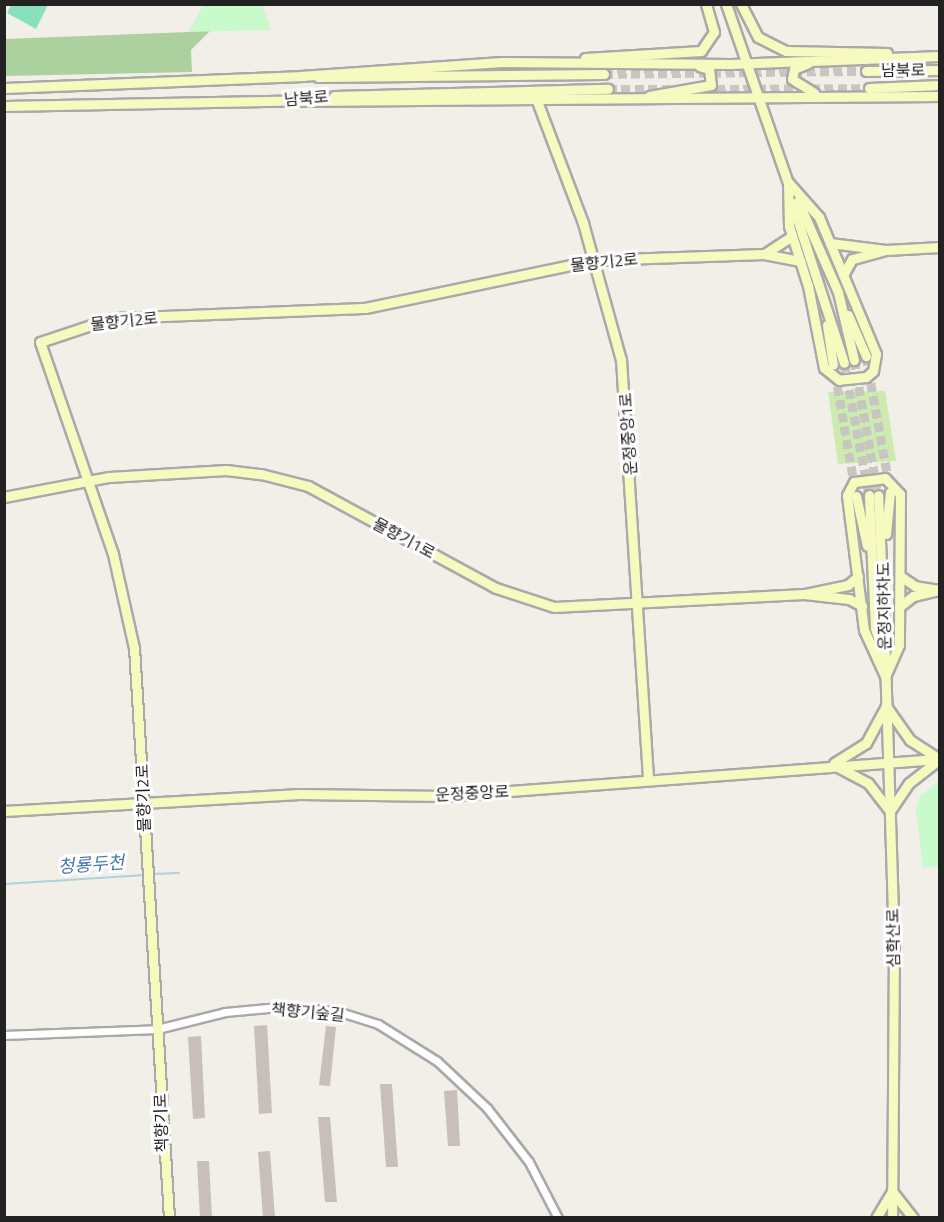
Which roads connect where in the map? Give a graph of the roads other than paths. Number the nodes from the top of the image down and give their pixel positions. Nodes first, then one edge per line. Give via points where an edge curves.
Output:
1 (706, 4) edge
2 (726, 4) edge
3 (741, 4) edge
4 (939, 56) edge
5 (910, 57) junction
6 (813, 60) junction
7 (747, 63) junction
8 (540, 64) junction
9 (693, 64) junction
10 (939, 69) edge
11 (866, 71) tunnel mouth
12 (604, 74) tunnel mouth
13 (300, 76) junction
14 (939, 85) edge
15 (4, 86) edge
16 (869, 88) tunnel mouth
17 (608, 89) tunnel mouth
18 (824, 95) junction
19 (939, 96) edge
20 (759, 97) junction
21 (301, 100) junction
22 (537, 101) junction
23 (629, 101) junction
24 (4, 106) edge
25 (30, 106) junction
26 (4, 111) edge
27 (788, 184) junction
28 (792, 236) junction
29 (830, 243) junction
30 (939, 247) edge
31 (886, 250) junction
32 (764, 254) junction
33 (594, 260) junction
34 (800, 261) junction
35 (843, 274) junction
36 (838, 292) junction
37 (821, 293) junction
38 (866, 356) tunnel mouth
39 (854, 360) tunnel mouth
40 (844, 363) tunnel mouth
41 (833, 365) tunnel mouth
42 (87, 480) junction
43 (890, 492) tunnel mouth
44 (856, 496) tunnel mouth
45 (4, 497) edge
46 (883, 560) junction
47 (872, 572) junction
48 (858, 576) junction
49 (900, 576) junction
50 (939, 590) edge
51 (804, 594) junction
52 (636, 606) junction
53 (862, 606) junction
54 (899, 607) junction
55 (885, 659) junction
56 (885, 676) junction
57 (886, 706) junction
58 (939, 759) edge
59 (888, 762) junction
60 (832, 764) junction
61 (648, 779) junction
62 (144, 803) junction
63 (4, 811) edge
64 (890, 811) junction
65 (158, 1029) junction
66 (4, 1035) edge
67 (892, 1191) junction
68 (169, 1218) edge
69 (558, 1218) edge
70 (876, 1218) edge
71 (892, 1218) edge
72 (914, 1218) edge

1 - 8 street via 714,32 701,51
2 - 7 street
3 - 5 street via 758,37 786,51 866,50
4 - 5 street
5 - 6 street
6 - 7 street
6 - 18 street via 794,69 792,79
7 - 9 street
7 - 20 street
8 - 9 street
8 - 13 street via 357,69
9 - 23 street via 709,69 711,85
10 - 11 street, 남북로
12 - 13 street, 남북로
13 - 15 street, 남북로
14 - 16 street, 남북로
17 - 21 street, 남북로 via 359,92
18 - 19 street
18 - 20 street
20 - 23 street
20 - 27 street
21 - 22 street
21 - 25 street, 남북로
22 - 23 street
22 - 33 street, 운정중앙1로
24 - 25 street, 남북로
25 - 26 street
27 - 28 street
27 - 29 street via 819,217
27 - 36 street via 811,220
27 - 37 street
28 - 32 street
28 - 34 street
29 - 31 street
29 - 35 street
30 - 31 street
31 - 35 street via 852,259
32 - 33 street, 물향기2로
32 - 34 street, 물향기2로
33 - 42 street, 물향기2로 via 365,308 112,318 40,342
33 - 52 street, 운정중앙1로 via 613,322 627,405
34 - 35 street via 824,368 839,380 866,377 873,371 876,354
36 - 38 street
36 - 39 street
37 - 40 street
37 - 41 street
42 - 45 street, 물향기1로
42 - 52 street, 물향기1로 via 226,470 285,478 518,597 574,609
42 - 62 street, 물향기2로 via 113,554 132,637
43 - 46 street
44 - 47 street
46 - 47 street, 운정지하차도 via 874,495
46 - 55 street, 운정지하차도
47 - 55 street, 운정지하차도 via 875,628
48 - 49 street via 847,495 854,482 885,478 900,494
48 - 51 street via 848,585
48 - 53 street
49 - 50 street via 915,586
49 - 54 street
50 - 54 street via 913,596
51 - 52 street, 물향기1로
51 - 53 street via 849,598
52 - 61 street, 운정중앙1로
53 - 56 street via 864,630
54 - 56 street via 899,645
55 - 56 street, 심학산로
56 - 57 street, 심학산로
57 - 58 street via 910,740
57 - 59 street, 심학산로
57 - 60 street via 866,744
58 - 59 street, 운정중앙로
58 - 64 street via 909,783
59 - 60 street, 운정중앙로
59 - 64 street, 심학산로
60 - 61 street, 운정중앙로
60 - 64 street via 868,783
61 - 62 street, 운정중앙로 via 444,796 300,794
62 - 63 street, 운정중앙로
62 - 65 street, 물향기2로
64 - 67 street, 심학산로
65 - 66 street, 책향기숲길
65 - 68 street, 책향기로
65 - 69 street, 책향기숲길 via 225,1012 279,1007 337,1011 378,1024 437,1061 487,1108 529,1162
67 - 70 street
67 - 71 street, 심학산로
67 - 72 street

